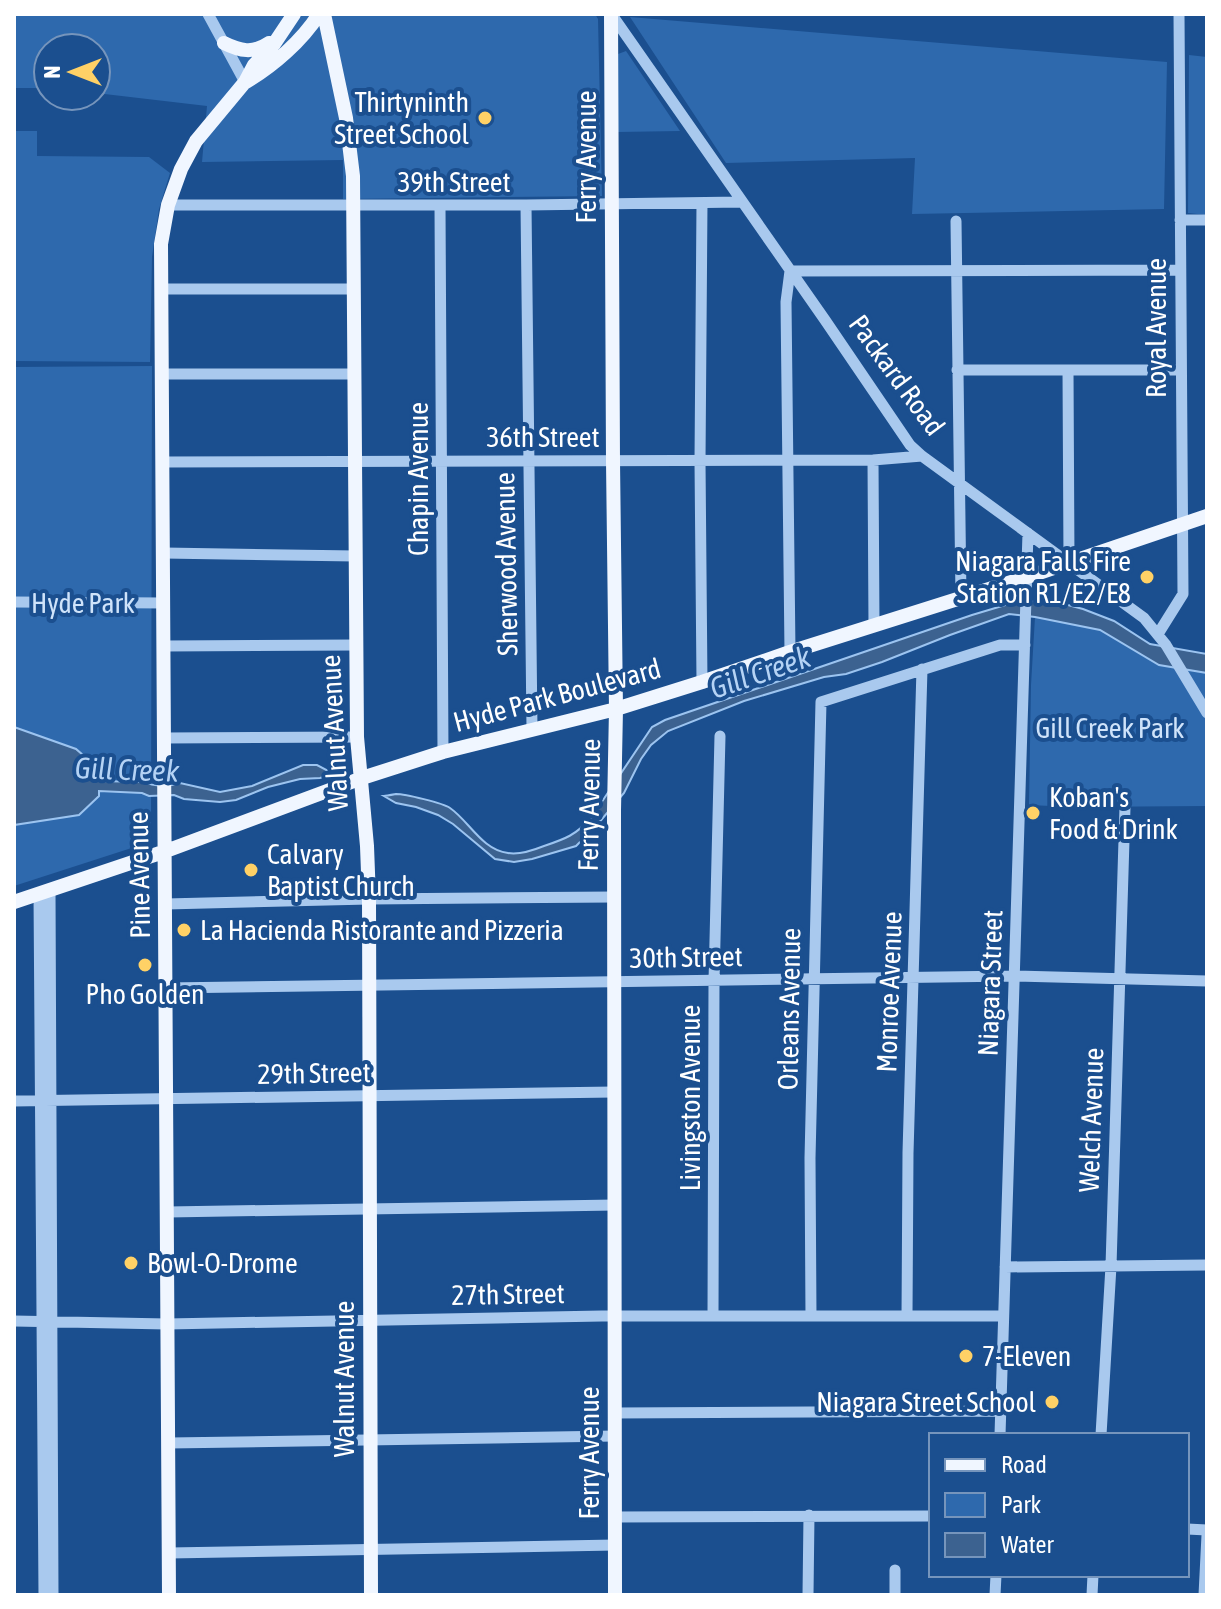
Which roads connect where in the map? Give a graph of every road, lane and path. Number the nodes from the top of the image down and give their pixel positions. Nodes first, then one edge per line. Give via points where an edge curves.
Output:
1 (208, 14) edge
2 (322, 14) edge
3 (1179, 14) edge
4 (611, 15) edge
5 (290, 20) edge
6 (224, 43) junction
7 (245, 82) junction
8 (741, 202) junction
9 (702, 203) junction
10 (168, 205) junction
11 (526, 205) junction
12 (612, 205) junction
13 (353, 206) junction
14 (440, 206) junction
15 (1180, 220) junction
16 (1207, 220) edge
17 (956, 221) dead end
18 (956, 270) junction
19 (1180, 270) junction
20 (790, 271) junction
21 (162, 289) junction
22 (353, 289) junction
23 (957, 370) junction
24 (1068, 370) junction
25 (1180, 370) junction
26 (162, 374) junction
27 (353, 374) junction
28 (922, 456) junction
29 (788, 459) junction
30 (873, 460) junction
31 (528, 461) junction
32 (613, 461) junction
33 (700, 461) junction
34 (164, 462) junction
35 (354, 462) junction
36 (441, 462) junction
37 (958, 482) junction
38 (1207, 516) edge
39 (1182, 526) junction
40 (1028, 533) junction
41 (164, 553) junction
42 (355, 556) junction
43 (1069, 562) junction
44 (1027, 577) junction
45 (961, 597) junction
46 (14, 602) edge
47 (164, 603) junction
48 (874, 626) junction
49 (1158, 634) junction
50 (355, 645) junction
51 (1025, 645) junction
52 (164, 646) junction
53 (790, 652) junction
54 (922, 669) junction
55 (702, 682) junction
56 (1202, 697) edge
57 (616, 709) junction
58 (1207, 713) edge
59 (532, 729) junction
60 (720, 736) dead end
61 (357, 737) junction
62 (165, 738) junction
63 (443, 752) junction
64 (362, 778) junction
65 (1125, 807) dead end
66 (166, 851) junction
67 (44, 892) junction
68 (614, 897) junction
69 (369, 899) junction
70 (14, 902) edge
71 (166, 904) junction
72 (1014, 976) junction
73 (914, 977) junction
74 (1120, 978) junction
75 (814, 979) junction
76 (714, 981) junction
77 (1207, 981) edge
78 (614, 982) junction
79 (369, 986) junction
80 (166, 988) junction
81 (614, 1092) junction
82 (369, 1096) junction
83 (167, 1099) junction
84 (14, 1101) edge
85 (46, 1101) junction
86 (615, 1205) junction
87 (369, 1209) junction
88 (168, 1212) junction
89 (1207, 1265) edge
90 (1111, 1266) junction
91 (1005, 1267) junction
92 (614, 1316) junction
93 (713, 1316) junction
94 (811, 1316) junction
95 (907, 1316) junction
96 (1003, 1316) junction
97 (14, 1321) edge
98 (47, 1321) junction
99 (370, 1321) junction
100 (167, 1324) junction
101 (1000, 1411) junction
102 (615, 1413) junction
103 (1000, 1433) edge
104 (1101, 1433) edge
105 (615, 1436) junction
106 (371, 1439) junction
107 (169, 1443) junction
108 (809, 1515) junction
109 (929, 1516) edge
110 (615, 1517) junction
111 (1207, 1532) edge
112 (615, 1545) junction
113 (371, 1548) junction
114 (169, 1553) junction
115 (895, 1570) dead end
116 (44, 1595) edge
117 (53, 1595) edge
118 (169, 1595) edge
119 (371, 1595) edge
120 (615, 1595) edge
121 (808, 1595) edge
122 (895, 1595) edge
123 (1204, 1595) edge

1 - 6 street
2 - 7 main road via 270,67
2 - 13 main road, Walnut Avenue via 350,141
3 - 15 street, Royal Avenue
4 - 8 street, Packard Road
4 - 12 main road, Ferry Avenue
5 - 6 main road via 257,50
5 - 7 main road
6 - 7 street
7 - 10 main road, Pine Avenue via 196,141
8 - 9 street, 39th Street
8 - 20 street, Packard Road
9 - 12 street, 39th Street
9 - 33 street
10 - 13 street, 39th Street
10 - 21 main road, Pine Avenue via 161,244
11 - 12 street, 39th Street
11 - 14 street, 39th Street
11 - 31 street, Sherwood Avenue
12 - 32 main road, Ferry Avenue
13 - 14 street, 39th Street
13 - 22 main road, Walnut Avenue
14 - 36 street, Chapin Avenue
15 - 16 street
15 - 19 street, Royal Avenue
17 - 18 street
18 - 19 street
18 - 20 street
18 - 23 street
19 - 25 street, Royal Avenue
20 - 28 street, Packard Road
20 - 29 street
21 - 22 street
21 - 26 main road, Pine Avenue
22 - 27 main road, Walnut Avenue
23 - 24 street
23 - 37 street
24 - 25 street
24 - 43 street
25 - 39 street, Royal Avenue
26 - 27 street
26 - 34 main road, Pine Avenue
27 - 35 main road, Walnut Avenue
28 - 30 street, 36th Street
28 - 37 street, Packard Road
29 - 30 street, 36th Street
29 - 33 street, 36th Street
29 - 53 street
30 - 48 street
31 - 32 street, 36th Street
31 - 36 street, 36th Street
31 - 59 street, Sherwood Avenue
32 - 33 street, 36th Street
32 - 57 main road, Ferry Avenue
33 - 55 street
34 - 35 street, 36th Street
34 - 41 main road, Pine Avenue
35 - 36 street, 36th Street
35 - 42 main road, Walnut Avenue
36 - 63 street, Chapin Avenue
37 - 40 street, Packard Road
37 - 45 street
38 - 39 main road, Hyde Park Boulevard
39 - 43 main road, Hyde Park Boulevard
39 - 49 street, Royal Avenue via 1183,594
40 - 43 street, Packard Road
40 - 44 street, Niagara Street
41 - 42 street
41 - 47 main road, Pine Avenue
42 - 50 main road, Walnut Avenue
43 - 44 main road, Hyde Park Boulevard
43 - 49 street, Packard Road
44 - 45 main road, Hyde Park Boulevard
44 - 51 street, Niagara Street
45 - 48 main road, Hyde Park Boulevard
46 - 47 street
47 - 52 main road, Pine Avenue
48 - 53 main road, Hyde Park Boulevard
49 - 56 street, Packard Road
50 - 52 street
50 - 61 main road, Walnut Avenue
51 - 54 street via 1000,645
51 - 72 street, Niagara Street
52 - 62 main road, Pine Avenue
53 - 55 main road, Hyde Park Boulevard
54 - 73 street, Monroe Avenue
54 - 75 street, Orleans Avenue via 821,702
55 - 57 main road, Hyde Park Boulevard
56 - 58 street, Packard Road
57 - 59 main road, Hyde Park Boulevard
57 - 68 main road, Ferry Avenue
59 - 63 main road, Hyde Park Boulevard
60 - 76 street, Livingston Avenue
61 - 62 street
61 - 64 main road, Walnut Avenue
62 - 66 main road, Pine Avenue
63 - 64 main road, Hyde Park Boulevard
64 - 66 main road, Hyde Park Boulevard
64 - 69 main road, Walnut Avenue
65 - 74 street, Welch Avenue
66 - 67 main road, Hyde Park Boulevard
66 - 71 main road, Pine Avenue
67 - 70 main road, Hyde Park Boulevard
67 - 85 street
68 - 69 street
68 - 78 main road, Ferry Avenue
69 - 71 street
69 - 79 main road, Walnut Avenue
71 - 80 main road, Pine Avenue
72 - 73 street, 30th Street
72 - 74 street, 30th Street
72 - 91 street, Niagara Street
73 - 75 street, 30th Street
73 - 95 street, Monroe Avenue
74 - 77 street, 30th Street
74 - 90 street, Welch Avenue
75 - 76 street, 30th Street
75 - 94 street, Orleans Avenue
76 - 78 street, 30th Street
76 - 93 street, Livingston Avenue
78 - 79 street, 30th Street
78 - 81 main road, Ferry Avenue
79 - 80 street, 30th Street
79 - 82 main road, Walnut Avenue
80 - 83 main road, Pine Avenue
81 - 82 street, 29th Street
81 - 86 main road, Ferry Avenue
82 - 83 street, 29th Street
82 - 87 main road, Walnut Avenue
83 - 85 street, 29th Street
83 - 88 main road, Pine Avenue
84 - 85 street, 29th Street
85 - 98 street
86 - 87 street
86 - 92 main road, Ferry Avenue
87 - 88 street
87 - 99 main road, Walnut Avenue
88 - 100 main road, Pine Avenue
89 - 90 street
90 - 91 street
90 - 104 street, Welch Avenue
91 - 96 street, Niagara Street
92 - 93 street, 27th Street
92 - 99 street, 27th Street
92 - 102 main road, Ferry Avenue
93 - 94 street, 27th Street
94 - 95 street, 27th Street
95 - 96 street, 27th Street
96 - 101 street, Niagara Street
97 - 98 street, 27th Street
98 - 100 street, 27th Street
98 - 116 street
98 - 117 street
99 - 100 street, 27th Street
99 - 106 main road, Walnut Avenue
100 - 107 main road, Pine Avenue
101 - 102 street
101 - 103 street, Niagara Street
102 - 105 main road, Ferry Avenue
105 - 106 street
105 - 110 main road, Ferry Avenue
106 - 107 street
106 - 113 main road, Walnut Avenue
107 - 114 main road, Pine Avenue
108 - 109 street
108 - 110 street
108 - 121 street
110 - 112 main road, Ferry Avenue
111 - 123 street
112 - 113 street
112 - 120 main road, Ferry Avenue
113 - 114 street
113 - 119 main road, Walnut Avenue
114 - 118 main road, Pine Avenue
115 - 122 street

